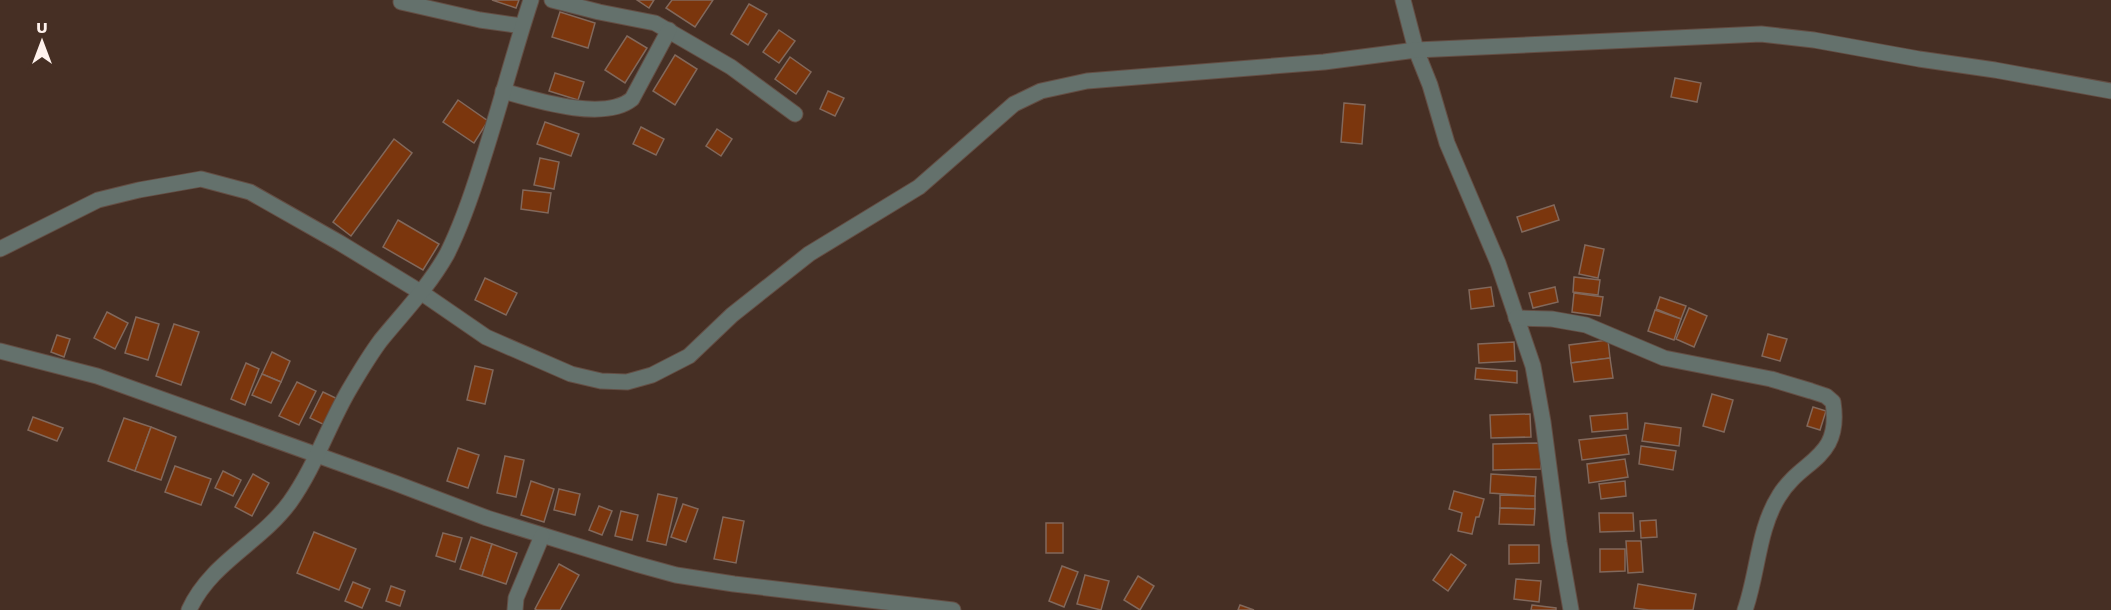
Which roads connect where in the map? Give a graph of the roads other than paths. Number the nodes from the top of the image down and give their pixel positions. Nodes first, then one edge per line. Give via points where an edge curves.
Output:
1 (531, 0) edge
2 (552, 0) edge
3 (1403, 0) edge
4 (401, 2) dead end
5 (522, 26) junction
6 (669, 30) junction
7 (1416, 50) junction
8 (503, 91) junction
9 (2111, 92) edge
10 (795, 114) dead end
11 (0, 249) edge
12 (422, 293) junction
13 (1516, 318) junction
14 (0, 351) edge
15 (318, 456) junction
16 (542, 536) junction
17 (189, 610) edge
18 (514, 610) edge
19 (953, 610) edge
20 (1571, 610) edge
21 (1745, 610) edge

1 - 5 street
2 - 6 street via 655,23
3 - 7 street
4 - 5 street
5 - 8 street
6 - 8 street via 632,99 623,106 590,109 548,105
6 - 10 street via 731,67
7 - 9 street via 1783,35
7 - 12 street via 1324,62 1087,81 1041,91 1014,104 919,187 809,254 732,315 689,356 652,375 627,382 572,375 530,357 486,337
7 - 13 street via 1447,143 1498,262
8 - 12 street via 472,193 447,252
11 - 12 street via 98,200 201,179 250,192
12 - 15 street via 364,366
13 - 20 street via 1533,366
13 - 21 street via 1586,325 1664,358 1772,379 1826,396 1833,402 1835,415 1828,445 1778,497
14 - 15 street via 97,376
15 - 16 street
15 - 17 street via 290,502 270,525 217,570 197,593
16 - 18 street
16 - 19 street via 676,575

